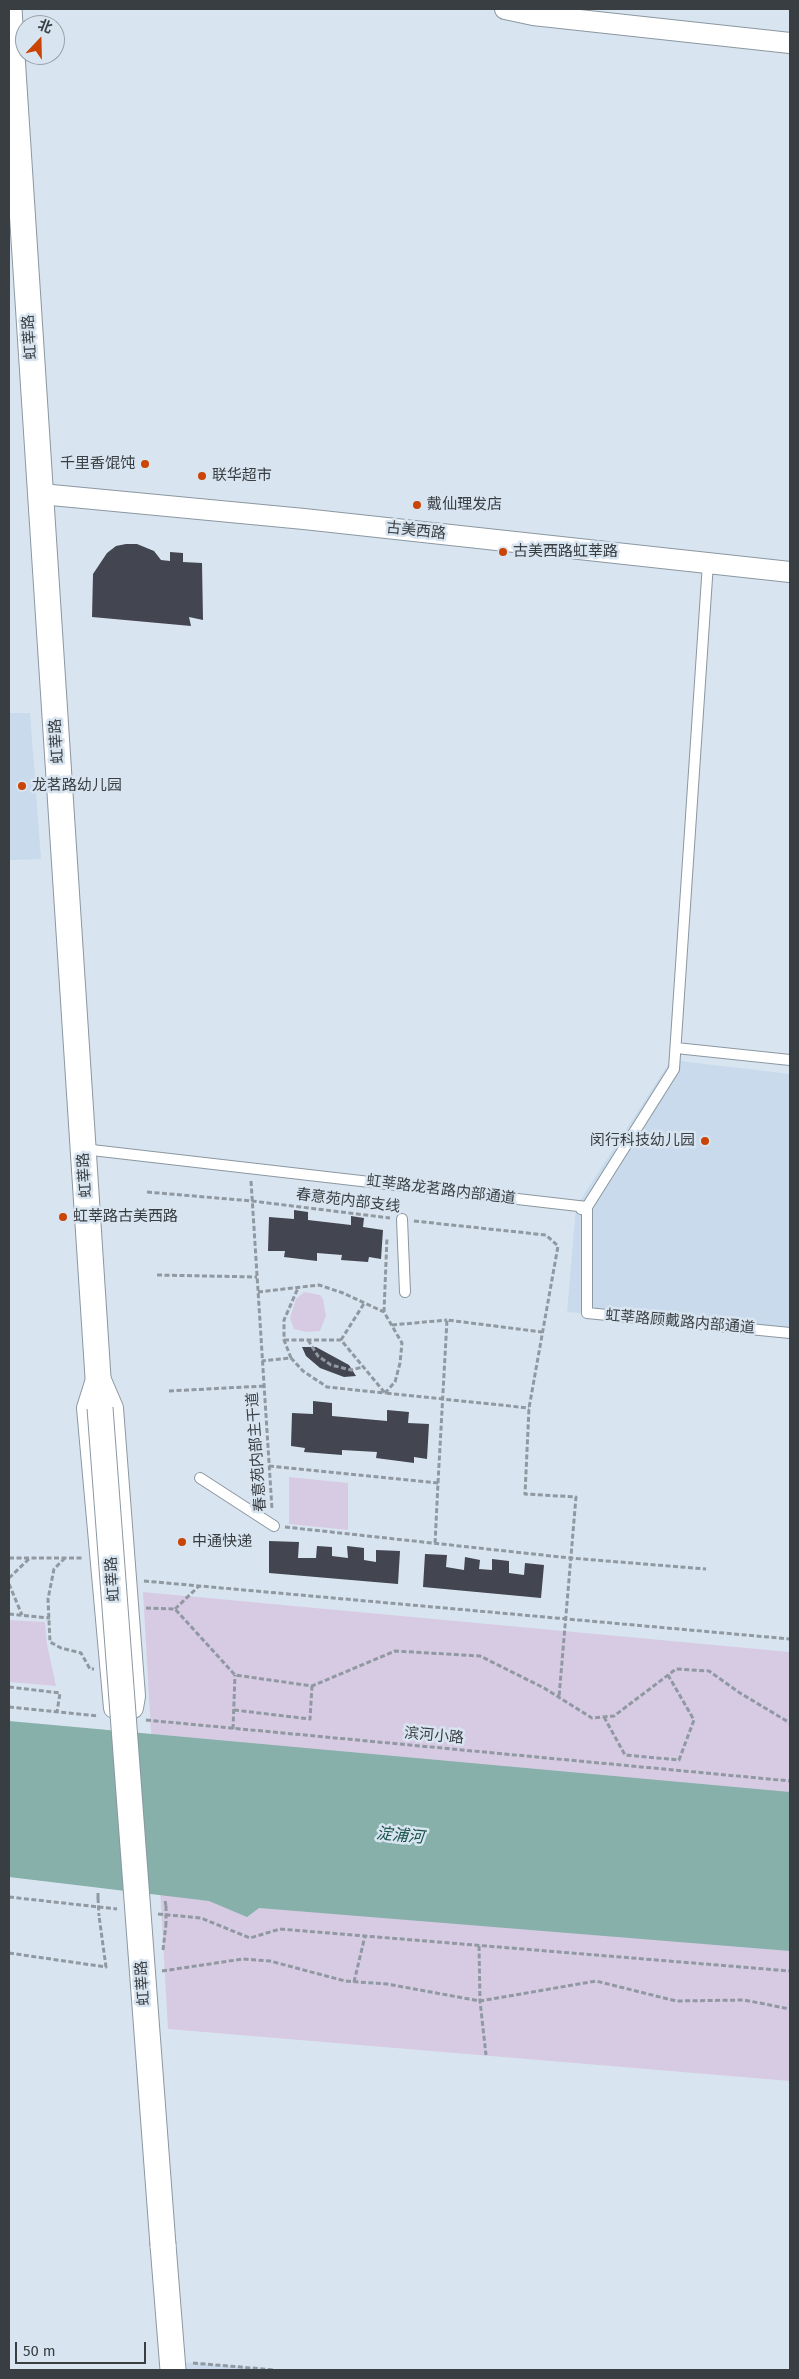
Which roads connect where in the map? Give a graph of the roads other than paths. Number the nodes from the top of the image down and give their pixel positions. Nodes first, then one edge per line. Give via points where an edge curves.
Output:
1 (9, 9) edge
2 (504, 9) edge
3 (790, 43) edge
4 (41, 494) junction
5 (708, 563) junction
6 (790, 572) edge
7 (676, 1048) junction
8 (790, 1060) edge
9 (83, 1149) junction
10 (587, 1207) junction
11 (576, 1211) dead end
12 (402, 1219) road end
13 (405, 1292) dead end
14 (790, 1332) edge
15 (98, 1374) junction
16 (200, 1478) dead end
17 (274, 1526) road end
18 (181, 2366) edge

1 - 4 street, 虹莘路
2 - 3 street via 533,15
4 - 5 street, 古美西路
4 - 9 street, 虹莘路
5 - 6 street, 古美西路
5 - 7 lane
7 - 8 lane
7 - 10 lane via 674,1069
9 - 10 lane, 虹莘路龙茗路内部通道
9 - 15 street, 虹莘路
10 - 11 lane
10 - 14 lane, 虹莘路顾戴路内部通道 via 587,1313
12 - 13 lane
15 - 15 street via 87,1408 114,1708 133,1708 135,1696 113,1408
15 - 18 street, 虹莘路, bridge via 163,2245
16 - 17 lane

